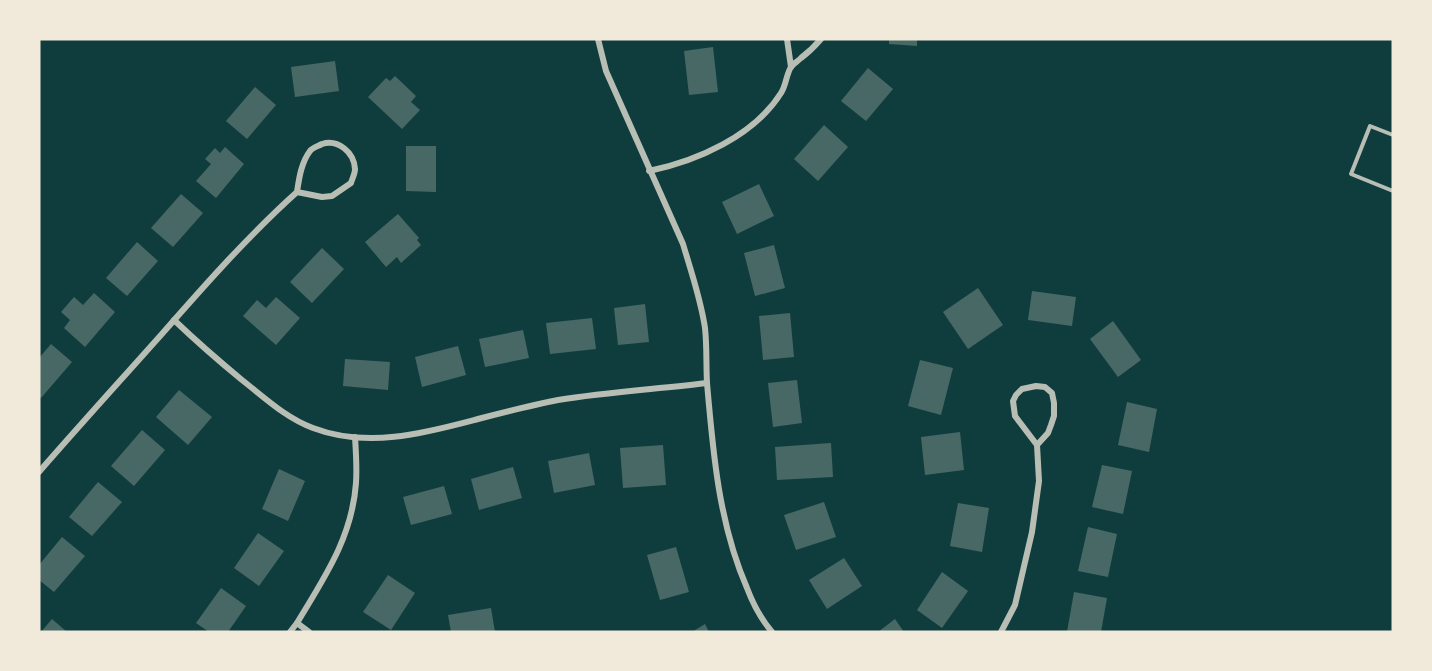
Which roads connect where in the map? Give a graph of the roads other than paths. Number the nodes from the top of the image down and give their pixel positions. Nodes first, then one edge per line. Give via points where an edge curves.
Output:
1 (598, 39) edge
2 (787, 39) edge
3 (821, 39) edge
4 (791, 67) junction
5 (1393, 135) edge
6 (649, 171) junction
7 (1393, 191) edge
8 (297, 192) junction
9 (174, 320) junction
10 (708, 383) junction
11 (355, 437) junction
12 (1037, 445) junction
13 (39, 472) edge
14 (297, 623) junction
15 (290, 632) edge
16 (309, 632) edge
17 (772, 632) edge
18 (1001, 632) edge

1 - 6 street via 606,71
2 - 4 street
3 - 4 street
4 - 6 street via 782,92 771,107 730,141 672,166
5 - 7 lane via 1370,126 1351,174
6 - 10 street via 683,244 691,271 705,327
8 - 8 street via 332,196 351,183 355,171 345,148 326,143 310,150
8 - 9 street
9 - 11 street via 293,419 314,429
9 - 13 street
10 - 11 street via 559,400 418,434
10 - 17 street via 727,532 754,604
11 - 14 street via 356,482 344,539
12 - 12 street via 1019,423 1013,408 1022,389 1036,386 1052,393 1054,403 1048,433
12 - 18 street via 1039,481 1032,532 1015,605
14 - 15 street
14 - 16 street

